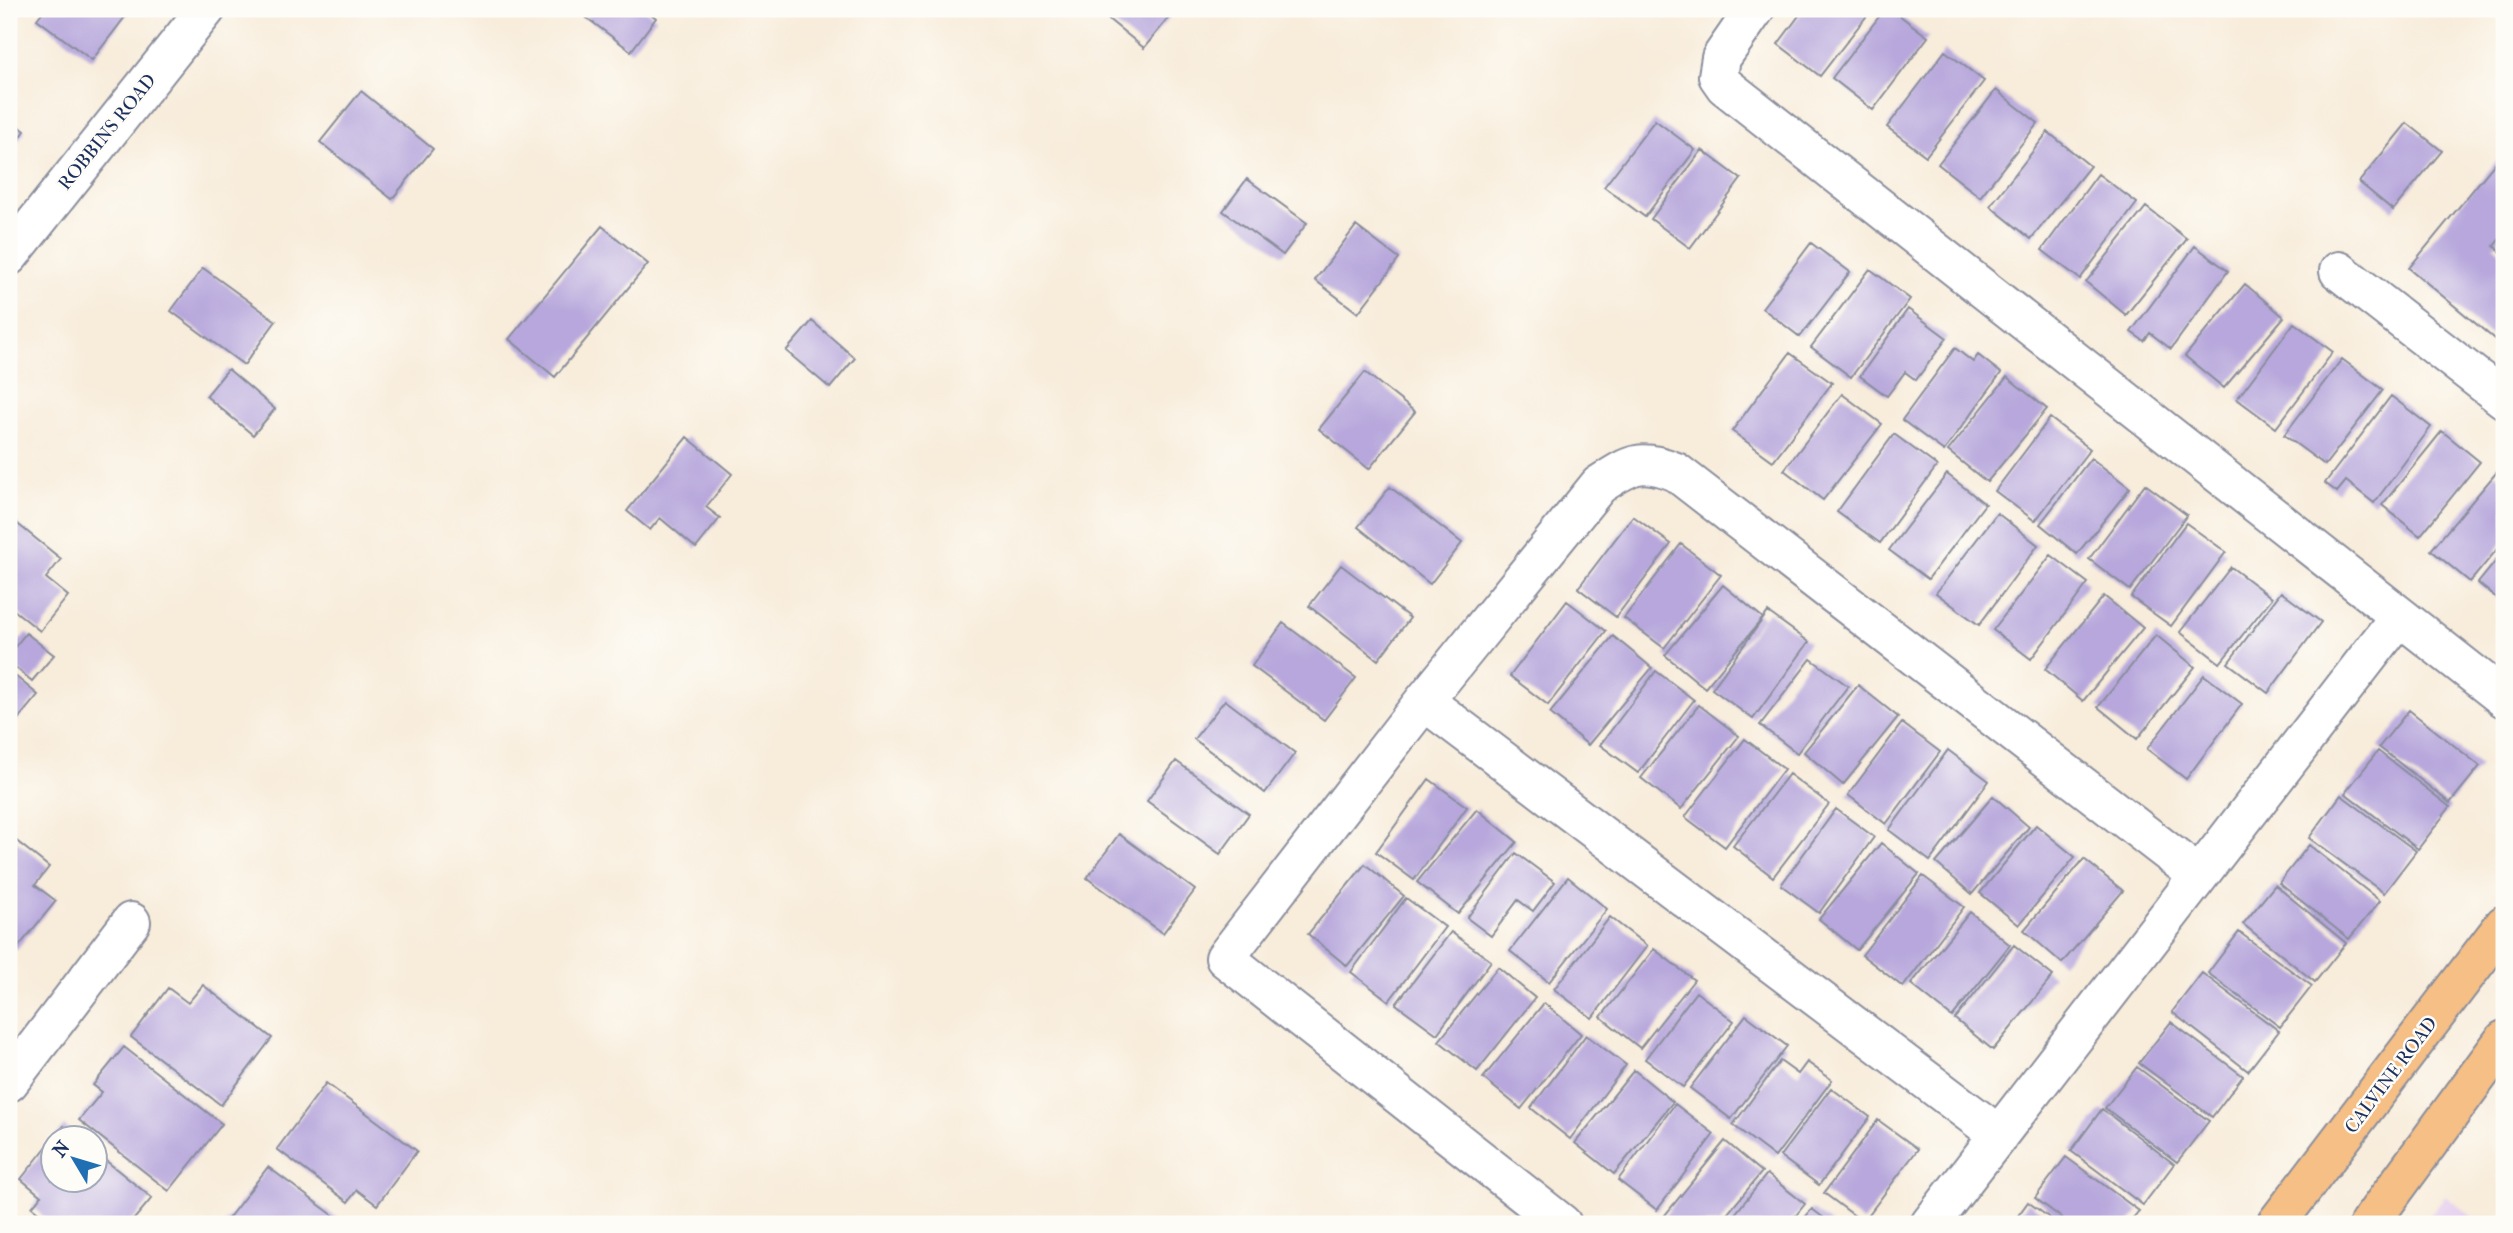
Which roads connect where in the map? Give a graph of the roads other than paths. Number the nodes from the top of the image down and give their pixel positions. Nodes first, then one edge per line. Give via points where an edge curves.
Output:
1 (206, 9) edge
2 (1755, 9) edge
3 (9, 256) edge
4 (2339, 271) dead end
5 (2504, 400) edge
6 (2399, 617) junction
7 (2504, 698) edge
8 (1424, 701) junction
9 (2199, 876) junction
10 (131, 922) dead end
11 (2504, 925) edge
12 (2504, 1040) edge
13 (9, 1082) edge
14 (1999, 1135) junction
15 (2317, 1172) junction
16 (1562, 1224) edge
17 (1930, 1224) edge
18 (2276, 1224) edge
19 (2301, 1224) edge
20 (2369, 1224) edge

1 - 3 street, ROBBINS ROAD
2 - 6 street via 1721,58 1718,76 1725,86
4 - 5 street
6 - 7 street
6 - 9 street
8 - 9 street via 1598,485 1637,464 1655,464 1676,472
8 - 14 street
8 - 16 street via 1225,958
9 - 14 street
10 - 13 street
11 - 15 main road, CALVINE ROAD
12 - 20 main road
14 - 17 street
15 - 18 main road, CALVINE ROAD
15 - 19 main road

